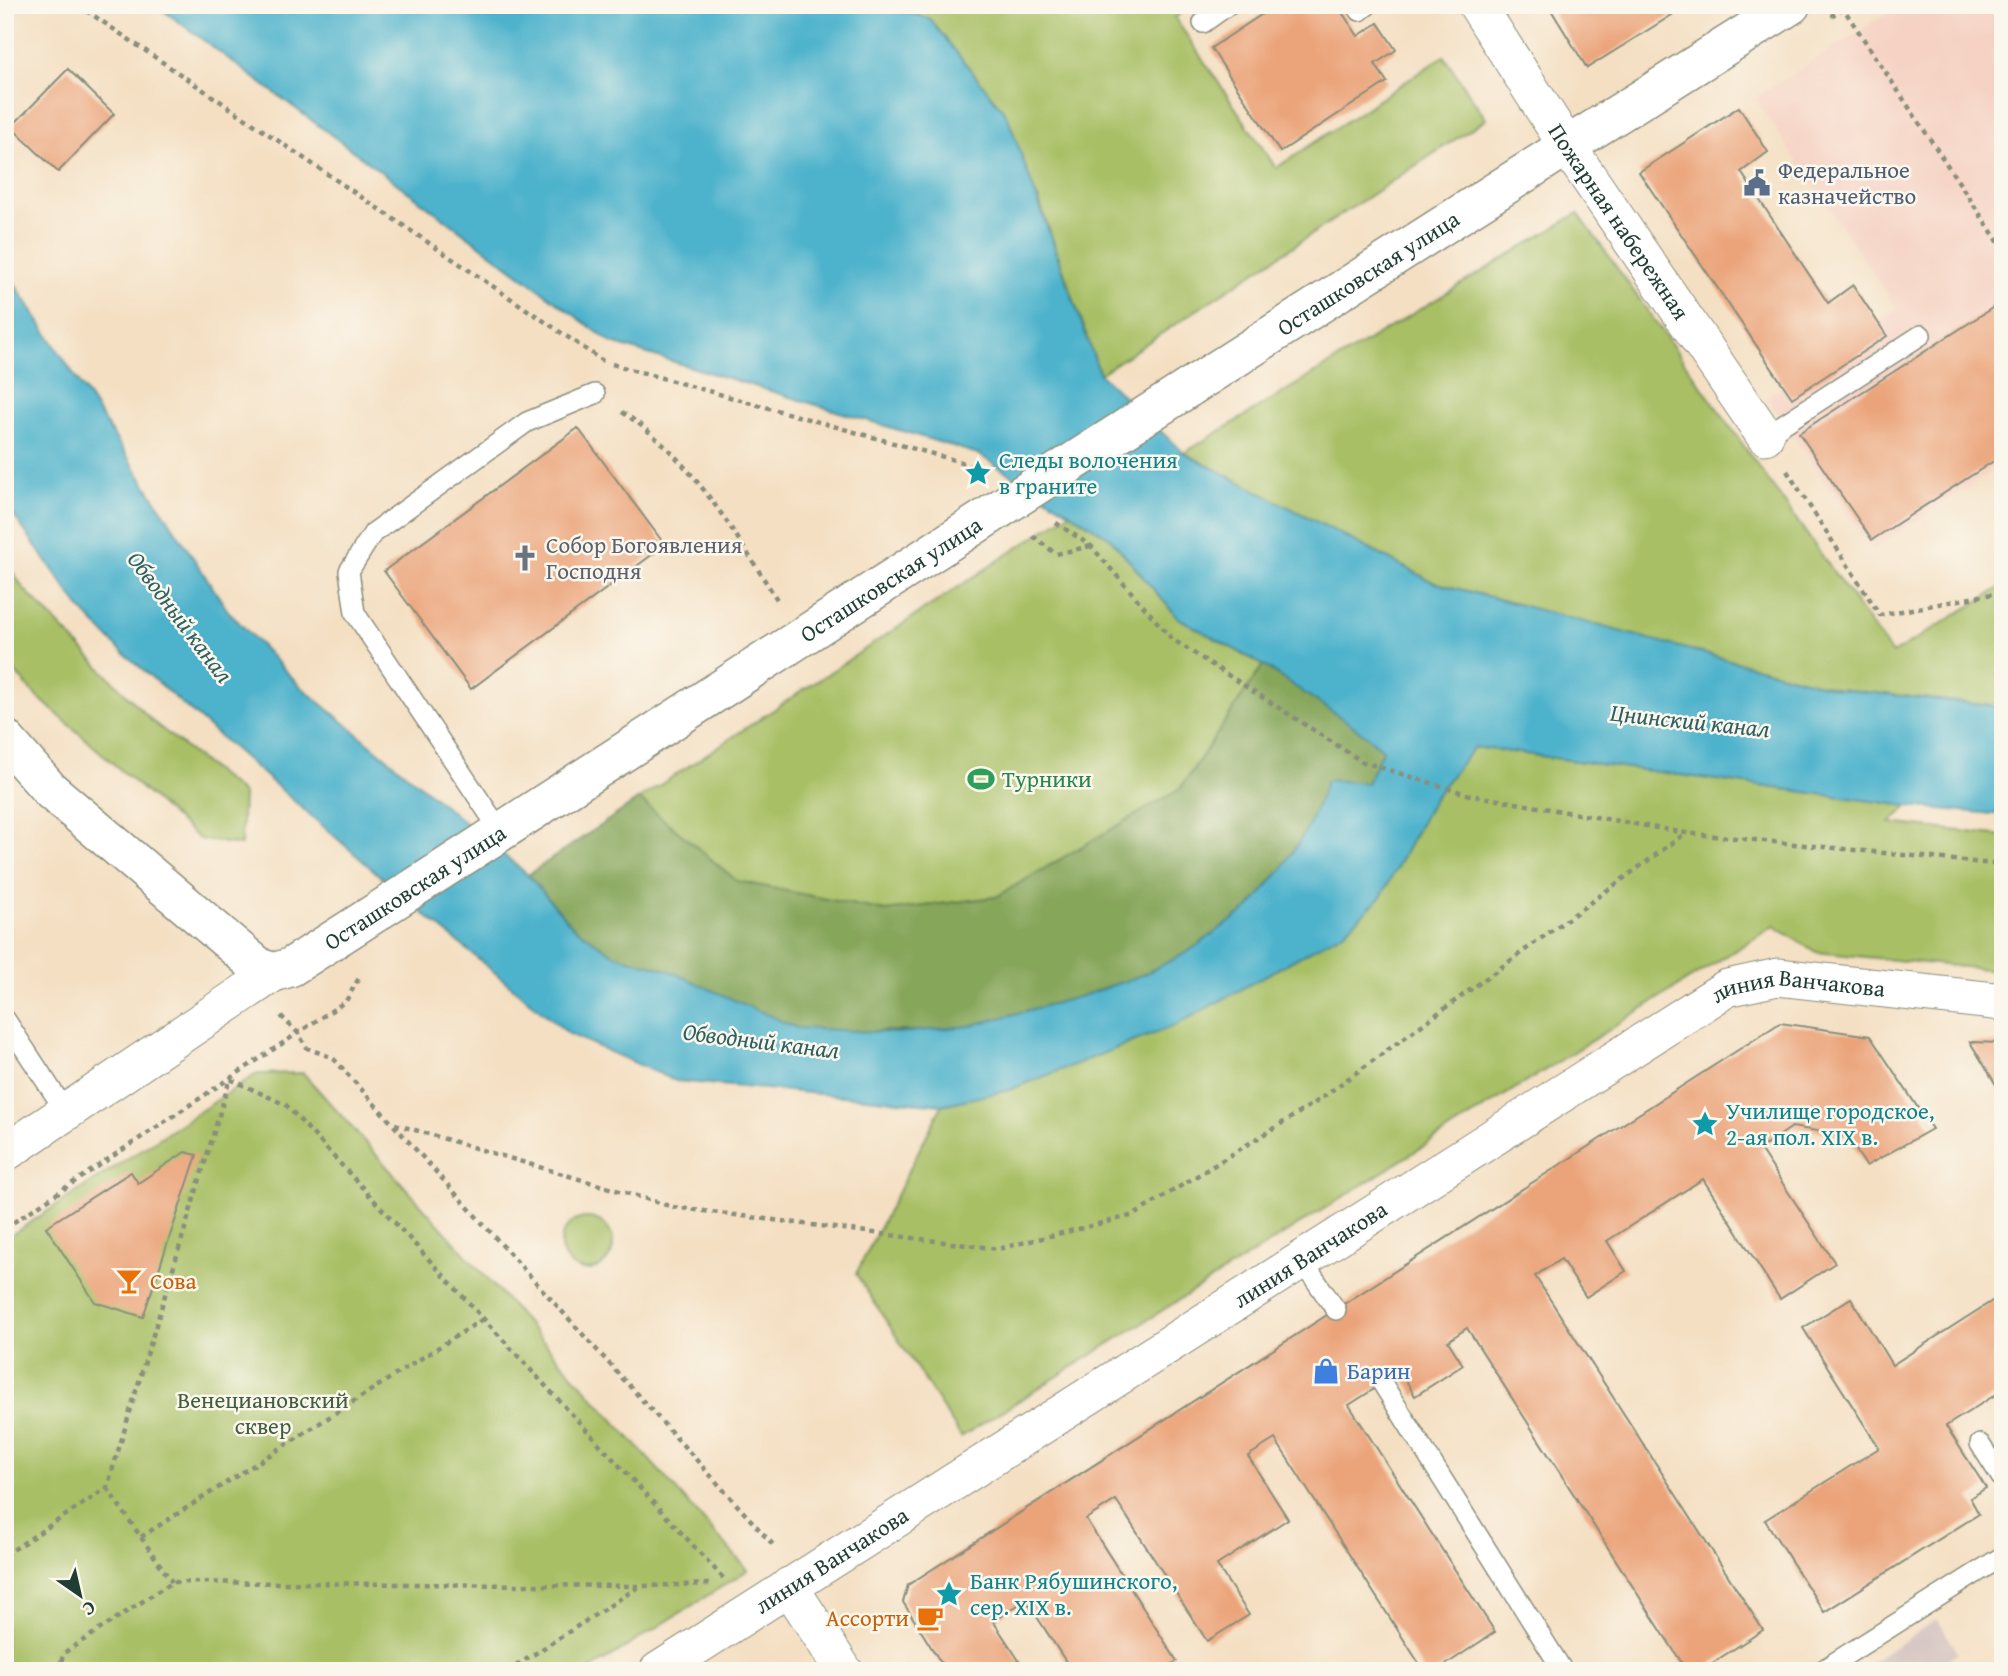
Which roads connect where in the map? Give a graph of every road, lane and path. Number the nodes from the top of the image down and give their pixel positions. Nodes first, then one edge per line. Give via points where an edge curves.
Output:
1 (78, 5) edge
2 (1228, 5) edge
3 (1357, 5) edge
4 (1368, 5) edge
5 (1477, 5) edge
6 (1791, 5) edge
7 (1840, 5) edge
8 (1203, 23) dead end
9 (1567, 146) junction
10 (2003, 249) edge
11 (1921, 335) dead end
12 (604, 362) dead end
13 (594, 394) joint
14 (1765, 436) junction
15 (1091, 546) dead end
16 (1056, 554) dead end
17 (765, 582) dead end
18 (2003, 593) edge
19 (5, 739) edge
20 (1363, 762) dead end
21 (500, 832) junction
22 (1686, 833) junction
23 (2003, 865) edge
24 (365, 967) dead end
25 (265, 979) junction
26 (2003, 1002) edge
27 (5, 1020) edge
28 (298, 1033) junction
29 (230, 1079) junction
30 (66, 1112) junction
31 (392, 1124) junction
32 (5, 1153) edge
33 (5, 1228) edge
34 (1301, 1259) junction
35 (1336, 1310) dead end
36 (484, 1319) junction
37 (1382, 1384) dead end
38 (1980, 1444) dead end
39 (2003, 1480) edge
40 (107, 1488) junction
41 (141, 1537) junction
42 (5, 1555) edge
43 (2003, 1556) edge
44 (172, 1582) junction
45 (641, 1586) junction
46 (789, 1586) junction
47 (58, 1671) edge
48 (508, 1671) edge
49 (658, 1671) edge
50 (844, 1671) edge
51 (1563, 1671) edge
52 (1821, 1671) edge

1 - 12 path
2 - 8 lane
3 - 4 lane via 1360,10
5 - 9 street, Пожарная набережная
6 - 9 street, Осташковская улица
7 - 10 path
9 - 14 street, Пожарная набережная
9 - 21 street, Осташковская улица, bridge
11 - 14 lane
13 - 17 path via 640,424 693,474
13 - 21 lane via 527,422 373,533 349,572 355,614
14 - 18 path via 1880,615
15 - 16 path
19 - 25 street via 50,790 260,968
20 - 22 path via 1471,795
21 - 25 street, Осташковская улица
22 - 23 path
22 - 31 path via 1316,1102 1134,1215 998,1249 673,1207
24 - 28 path via 346,1001
25 - 28 path
25 - 30 street
26 - 34 street, линия Ванчакова via 1778,977 1727,988
27 - 30 lane
28 - 29 path
28 - 31 path via 307,1048 333,1058
29 - 33 path
29 - 36 path via 286,1105
29 - 40 path
30 - 32 street
31 - 46 path via 785,1558
34 - 35 lane
34 - 46 street, линия Ванчакова
36 - 41 path
36 - 45 path via 728,1583
37 - 51 lane
38 - 39 lane
40 - 41 path
40 - 42 path
41 - 44 path
43 - 52 lane
44 - 45 path
44 - 47 path via 64,1653
45 - 48 path
46 - 49 street, линия Ванчакова
46 - 50 street

